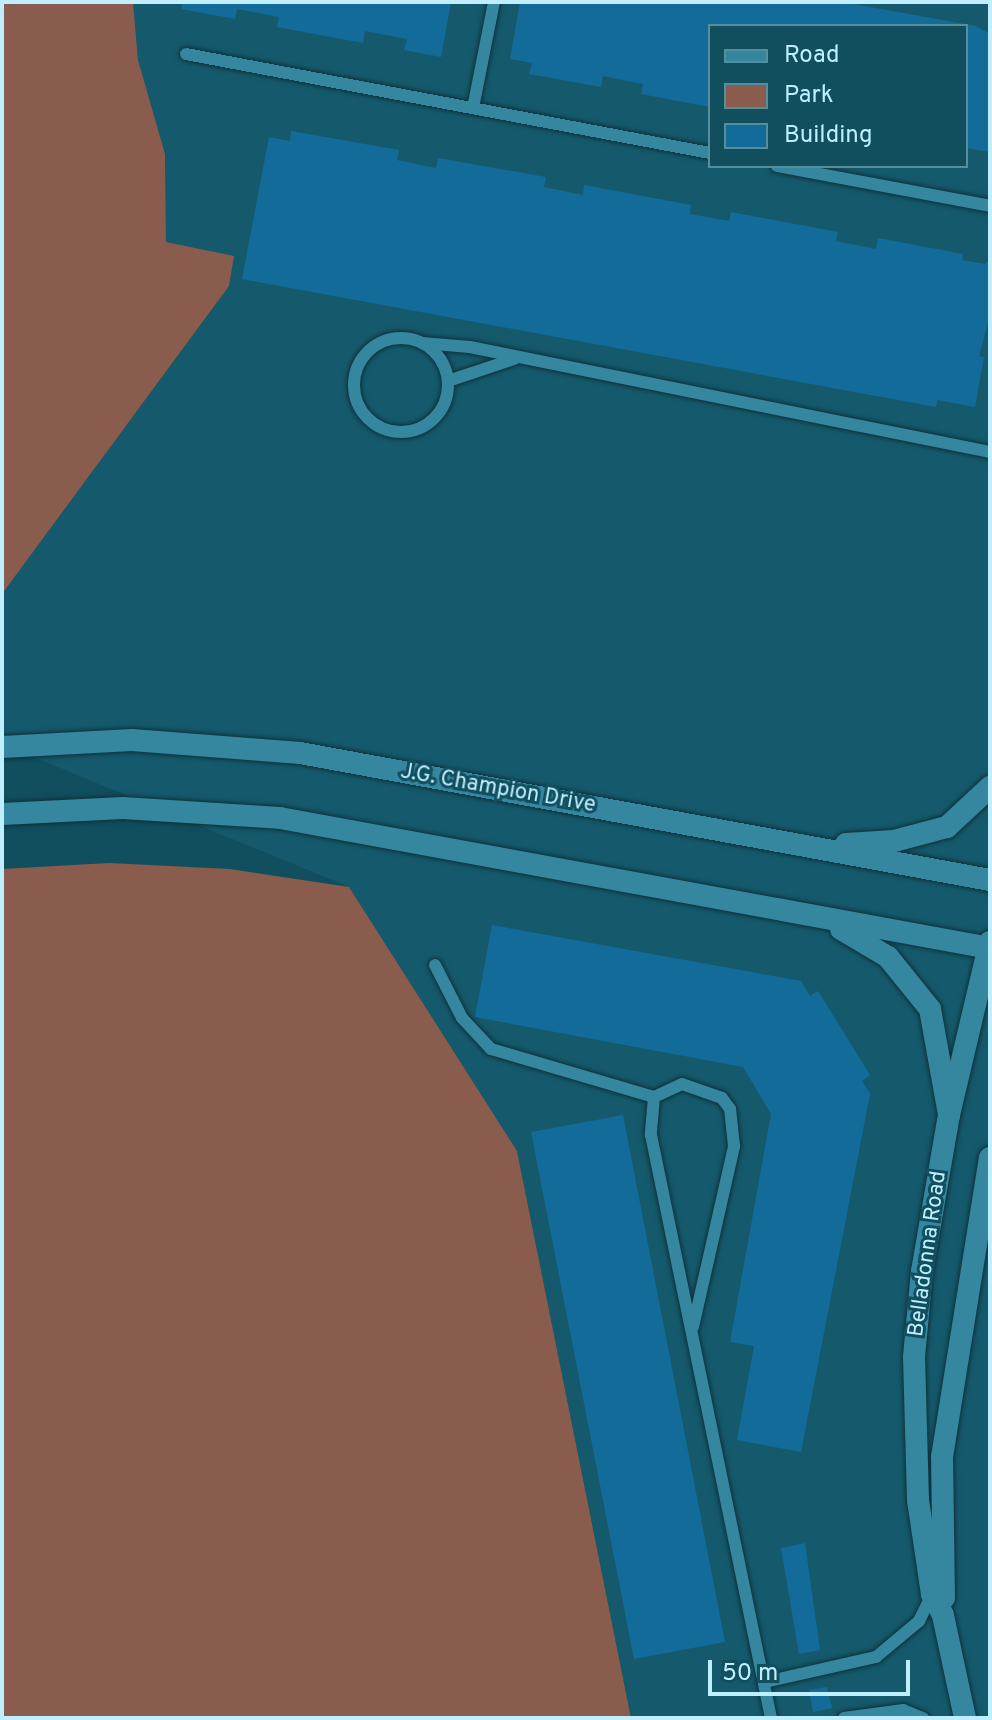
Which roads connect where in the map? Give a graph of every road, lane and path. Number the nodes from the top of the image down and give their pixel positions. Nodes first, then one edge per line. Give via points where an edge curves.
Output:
1 (494, 2) edge
2 (186, 54) dead end
3 (473, 108) junction
4 (708, 153) edge
5 (788, 168) edge
6 (990, 206) edge
7 (422, 343) junction
8 (514, 359) junction
9 (448, 381) junction
10 (990, 452) edge
11 (2, 747) edge
12 (990, 787) edge
13 (2, 814) edge
14 (813, 847) junction
15 (990, 880) edge
16 (798, 913) junction
17 (990, 946) edge
18 (435, 965) dead end
19 (654, 1097) junction
20 (949, 1115) junction
21 (990, 1158) edge
22 (693, 1327) junction
23 (932, 1594) junction
24 (943, 1615) junction
25 (765, 1682) junction
26 (771, 1718) edge
27 (844, 1718) edge
28 (923, 1718) edge
29 (965, 1718) edge

1 - 3 lane
2 - 3 lane
3 - 4 lane
5 - 6 lane
7 - 8 lane via 470,347
7 - 9 lane via 436,353
7 - 9 lane via 391,339 363,356 353,386 364,415 389,431 419,429 441,410
8 - 9 lane
8 - 10 lane
11 - 14 street, J.G. Champion Drive via 132,740 300,753
12 - 14 street via 947,827 921,836
13 - 16 street via 123,808 280,818
14 - 15 street, J.G. Champion Drive
16 - 17 street
16 - 20 street via 859,936 913,983 930,1009
17 - 20 street, Belladonna Road
18 - 19 lane via 462,1018 491,1049
19 - 22 lane via 651,1135
19 - 22 lane via 682,1084 704,1088 722,1098 732,1125 734,1146
20 - 23 street, Belladonna Road via 922,1271 914,1357 914,1442
21 - 24 street, Belladonna Road via 942,1457
22 - 25 lane
23 - 24 street, Belladonna Road
23 - 25 lane via 919,1621 876,1657
24 - 29 street, Belladonna Road
25 - 26 lane
27 - 28 lane via 903,1710

